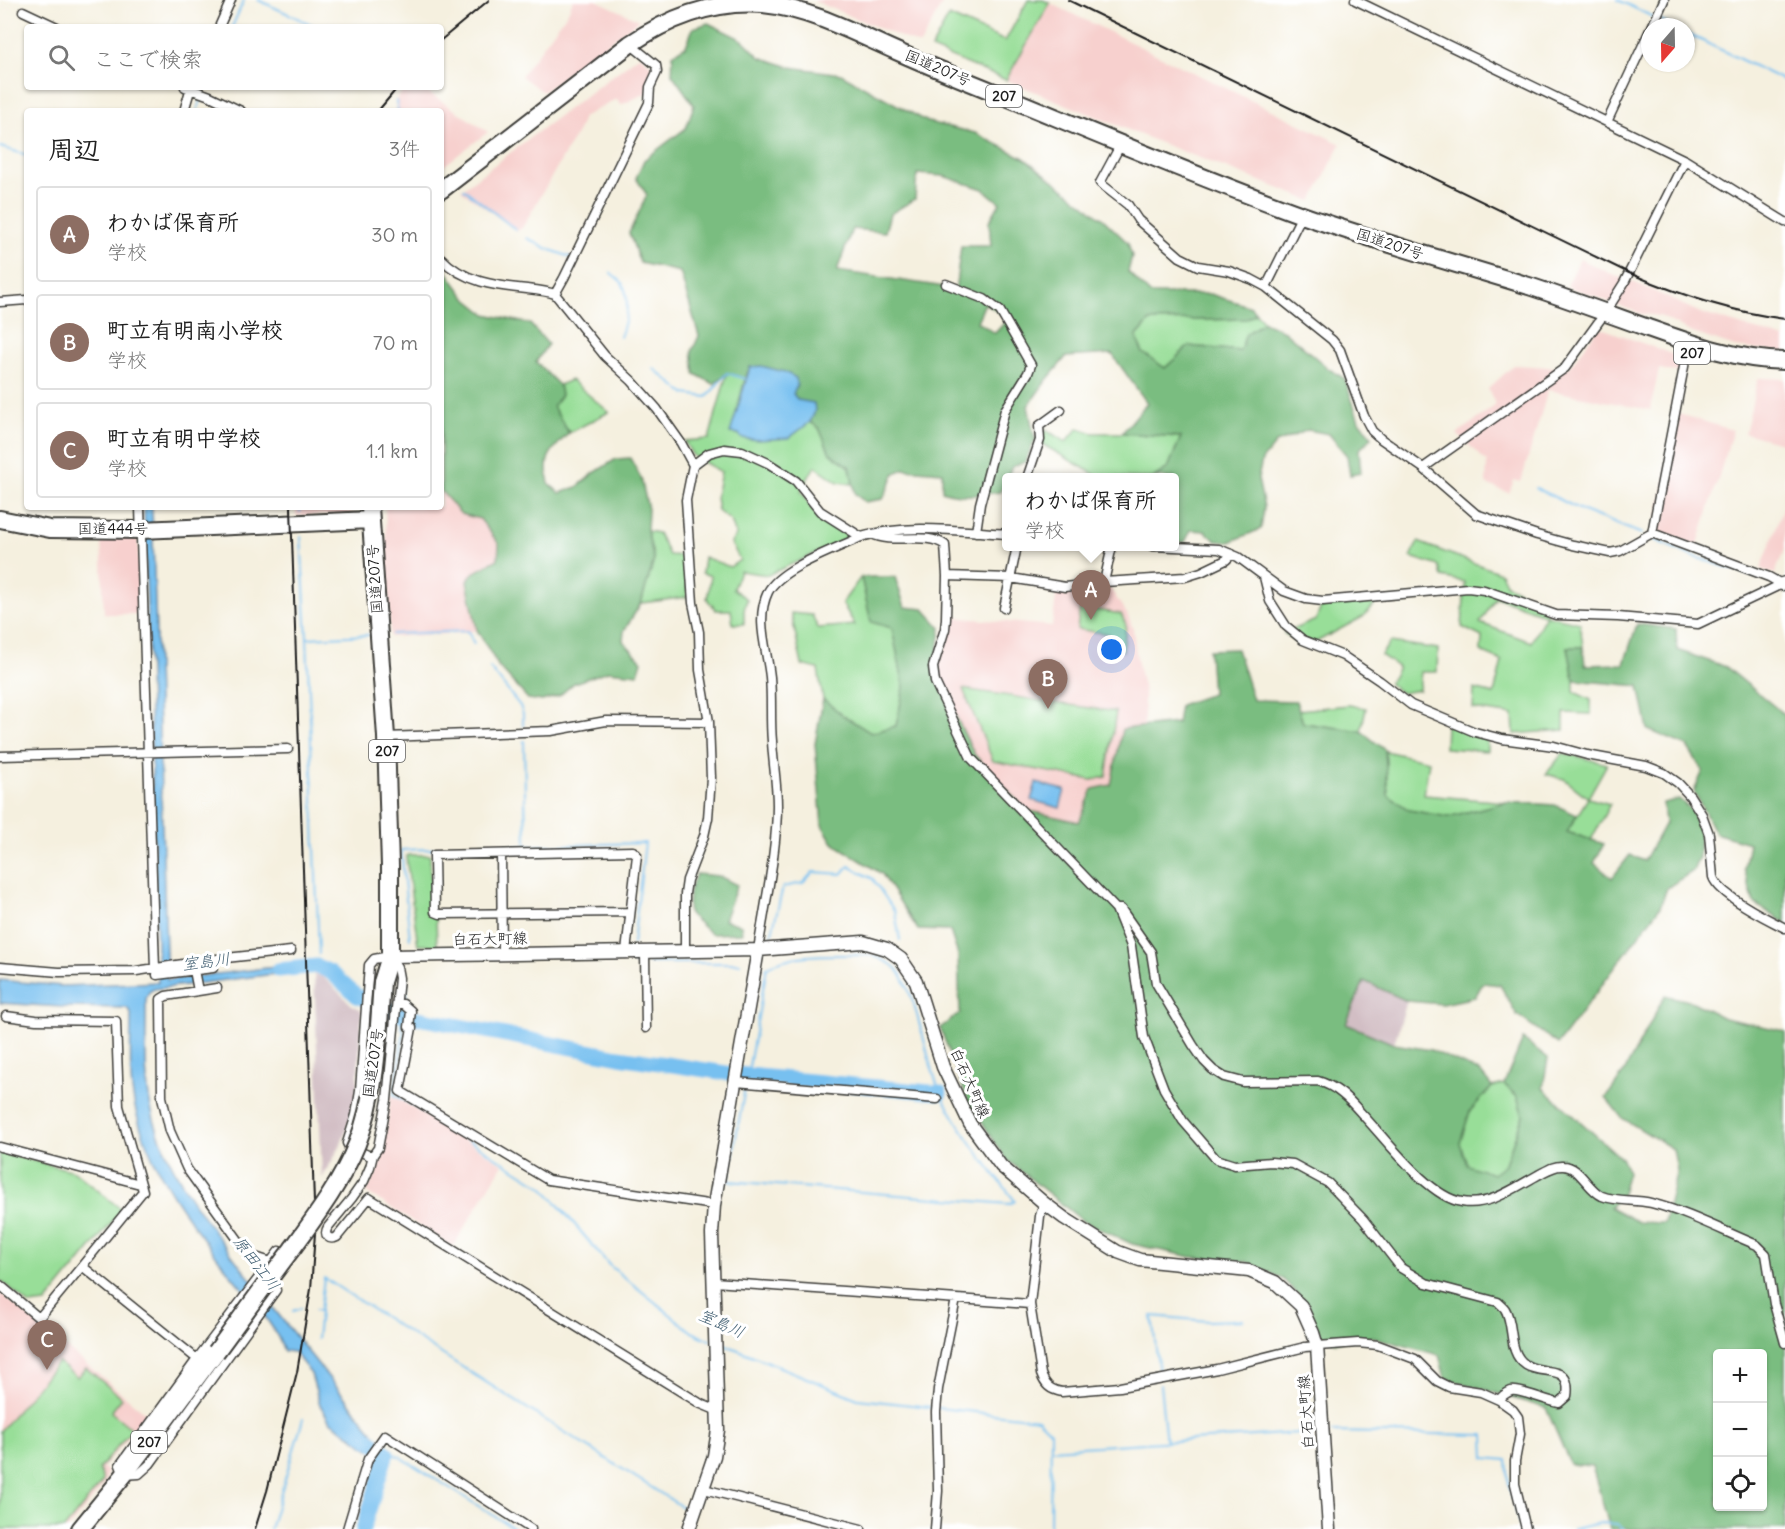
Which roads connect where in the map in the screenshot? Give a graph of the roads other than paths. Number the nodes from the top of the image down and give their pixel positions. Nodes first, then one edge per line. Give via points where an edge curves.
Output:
1 (231, 0) edge
2 (1355, 0) edge
3 (1664, 0) edge
4 (762, 2) edge
5 (23, 11) dead end
6 (1656, 18) edge
7 (51, 24) edge
8 (220, 24) edge
9 (630, 44) junction
10 (1641, 50) edge
11 (194, 90) edge
12 (185, 108) edge
13 (234, 108) edge
14 (1607, 122) junction
15 (1121, 144) junction
16 (1685, 160) junction
17 (444, 188) edge
18 (1302, 214) junction
19 (1785, 222) edge
20 (444, 261) edge
21 (946, 284) dead end
22 (1266, 287) junction
23 (555, 294) junction
24 (24, 300) edge
25 (0, 302) edge
26 (1605, 313) junction
27 (1687, 351) junction
28 (1785, 361) edge
29 (1785, 370) edge
30 (1061, 410) dead end
31 (693, 465) junction
32 (1423, 468) junction
33 (1028, 473) edge
34 (141, 510) edge
35 (370, 513) edge
36 (0, 519) edge
37 (149, 529) junction
38 (976, 532) junction
39 (1652, 533) junction
40 (872, 534) junction
41 (1002, 534) edge
42 (861, 537) junction
43 (1179, 547) edge
44 (1016, 551) edge
45 (1111, 551) edge
46 (1232, 554) junction
47 (947, 576) junction
48 (1264, 577) junction
49 (1011, 578) junction
50 (1104, 582) junction
51 (1784, 584) edge
52 (1004, 608) dead end
53 (709, 722) junction
54 (386, 737) junction
55 (288, 749) dead end
56 (148, 752) junction
57 (0, 756) edge
58 (501, 854) junction
59 (1116, 909) junction
60 (630, 912) junction
61 (502, 914) junction
62 (1785, 928) edge
63 (758, 950) junction
64 (291, 951) dead end
65 (685, 951) junction
66 (626, 952) junction
67 (502, 954) junction
68 (390, 956) junction
69 (645, 959) junction
70 (0, 967) edge
71 (213, 968) dead end
72 (169, 970) junction
73 (194, 970) junction
74 (156, 972) junction
75 (217, 988) dead end
76 (198, 991) junction
77 (397, 1004) junction
78 (6, 1016) dead end
79 (646, 1028) dead end
80 (742, 1083) junction
81 (938, 1099) dead end
82 (0, 1147) edge
83 (373, 1155) junction
84 (140, 1184) junction
85 (1044, 1203) junction
86 (714, 1205) junction
87 (279, 1251) dead end
88 (271, 1262) junction
89 (82, 1266) junction
90 (714, 1282) junction
91 (0, 1286) edge
92 (276, 1290) dead end
93 (956, 1299) junction
94 (1030, 1304) junction
95 (1785, 1343) edge
96 (1317, 1346) junction
97 (197, 1359) junction
98 (1499, 1400) junction
99 (718, 1411) junction
100 (124, 1475) junction
101 (704, 1489) junction
102 (80, 1529) edge
103 (347, 1529) edge
104 (531, 1529) edge
105 (689, 1529) edge
106 (861, 1529) edge
107 (935, 1529) edge
108 (1329, 1529) edge
109 (1526, 1529) edge

1 - 8 street
2 - 14 street
3 - 6 street
4 - 9 highway, 国道207号 / 207 via 702,8 676,17
4 - 15 highway, 国道207号 / 207 via 832,22
5 - 7 street
9 - 17 highway, 国道207号 / 207
9 - 23 street via 656,65 649,103
10 - 14 street
11 - 12 street
11 - 13 street
14 - 16 street
15 - 18 highway, 国道207号 / 207
15 - 22 street via 1100,183 1180,257
16 - 19 street
16 - 26 street
18 - 22 street
18 - 26 highway, 国道207号 / 207
20 - 23 street via 458,273 495,286
21 - 38 street via 984,299 1000,311 1031,365 1005,410
22 - 32 street via 1332,340 1372,431
23 - 31 street via 605,356 657,409
24 - 25 street
26 - 27 highway, 国道207号 / 207
26 - 28 highway, 国道207号 / 207 via 1733,356
26 - 32 street via 1565,368
27 - 29 highway, 国道207号 / 207 via 1729,363
27 - 39 street
30 - 33 street via 1039,426 1040,440
31 - 42 street via 709,453 742,450 796,481 819,511
31 - 53 street via 686,500 693,603
32 - 39 street via 1476,514 1573,546 1610,553
34 - 37 street
35 - 37 highway, 国道444号
35 - 54 highway, 国道207号 / 207
36 - 37 highway, 国道444号 via 50,529
37 - 56 street
38 - 40 street via 904,529
38 - 41 street
39 - 51 street
40 - 42 street
40 - 47 street via 880,538 940,542 947,550
42 - 63 street via 777,580 763,608 777,805
43 - 46 street via 1219,549
44 - 49 street
45 - 50 street
46 - 48 street
46 - 50 street via 1185,577
47 - 49 street
47 - 59 street via 945,629 934,675 971,758
48 - 51 street via 1284,591 1323,601 1468,588 1556,615 1698,624
48 - 62 street via 1270,601 1286,626 1303,640 1343,656 1411,705 1502,739 1554,746 1664,773 1690,796 1702,815 1709,834 1715,884
49 - 50 street via 1065,587
49 - 52 street
53 - 54 street via 606,721 551,731
53 - 65 street via 708,818 687,880
54 - 68 highway, 国道207号 / 207
55 - 56 street
56 - 57 street
56 - 74 street
58 - 60 street via 633,851 637,855
58 - 61 street
58 - 61 street via 434,855 435,912
59 - 95 street via 1122,909 1151,952 1156,983 1193,1045 1204,1061 1224,1077 1244,1082 1330,1084 1422,1179 1439,1193 1462,1202 1482,1202 1555,1166 1566,1165 1602,1196 1650,1202 1757,1245 1766,1254
59 - 98 street via 1131,946 1144,1037 1164,1089 1183,1121 1216,1159 1235,1165 1293,1164 1328,1184 1401,1268 1426,1283 1498,1302 1505,1310 1516,1355 1525,1365 1559,1373 1569,1386 1567,1396 1558,1403 1516,1390
60 - 61 street
60 - 66 street
61 - 67 street
63 - 65 main road, 白石大町線
63 - 80 main road via 738,1069
63 - 85 main road, 白石大町線 via 863,942 887,949 901,959 916,981 944,1067 970,1125 1001,1166
64 - 72 street via 217,959
65 - 69 main road, 白石大町線
66 - 67 main road, 白石大町線
66 - 69 main road, 白石大町線
67 - 68 main road, 白石大町線
68 - 77 street via 399,978
68 - 83 street via 374,959 369,965 360,1091 347,1143
68 - 100 highway, 国道207号 / 207, bridge via 382,982 371,1088 357,1143 342,1175
69 - 79 street
70 - 74 street via 59,972
71 - 73 street
72 - 73 street
72 - 74 street
73 - 76 street
75 - 76 street
76 - 88 street via 161,999 162,1097 170,1131 187,1169 249,1255
77 - 83 street via 387,1100 378,1148
77 - 86 street via 404,1004 411,1011 412,1028 400,1091 548,1180
78 - 84 street via 116,1021 119,1106
80 - 81 street
80 - 86 main road
82 - 84 street
83 - 99 street via 364,1181 325,1231 328,1238 337,1237 369,1198
84 - 89 street via 139,1196
85 - 94 street
85 - 96 main road, 白石大町線 via 1118,1252 1140,1260 1249,1271 1275,1282 1301,1306
86 - 90 main road
87 - 88 street
88 - 97 street
89 - 91 street via 39,1318
89 - 97 street
90 - 93 street
90 - 99 main road
92 - 100 street via 150,1464 139,1474
93 - 94 street
93 - 107 street via 936,1407 939,1491
94 - 96 street via 1041,1374 1053,1391 1120,1387
96 - 98 street via 1378,1345 1415,1359 1449,1387 1481,1392
96 - 108 main road, 白石大町線
97 - 100 street via 120,1465
98 - 109 street via 1518,1417 1515,1484
99 - 101 main road via 714,1456
100 - 102 highway, 国道207号 / 207
101 - 105 main road
101 - 106 street
103 - 104 street via 368,1459 385,1435

